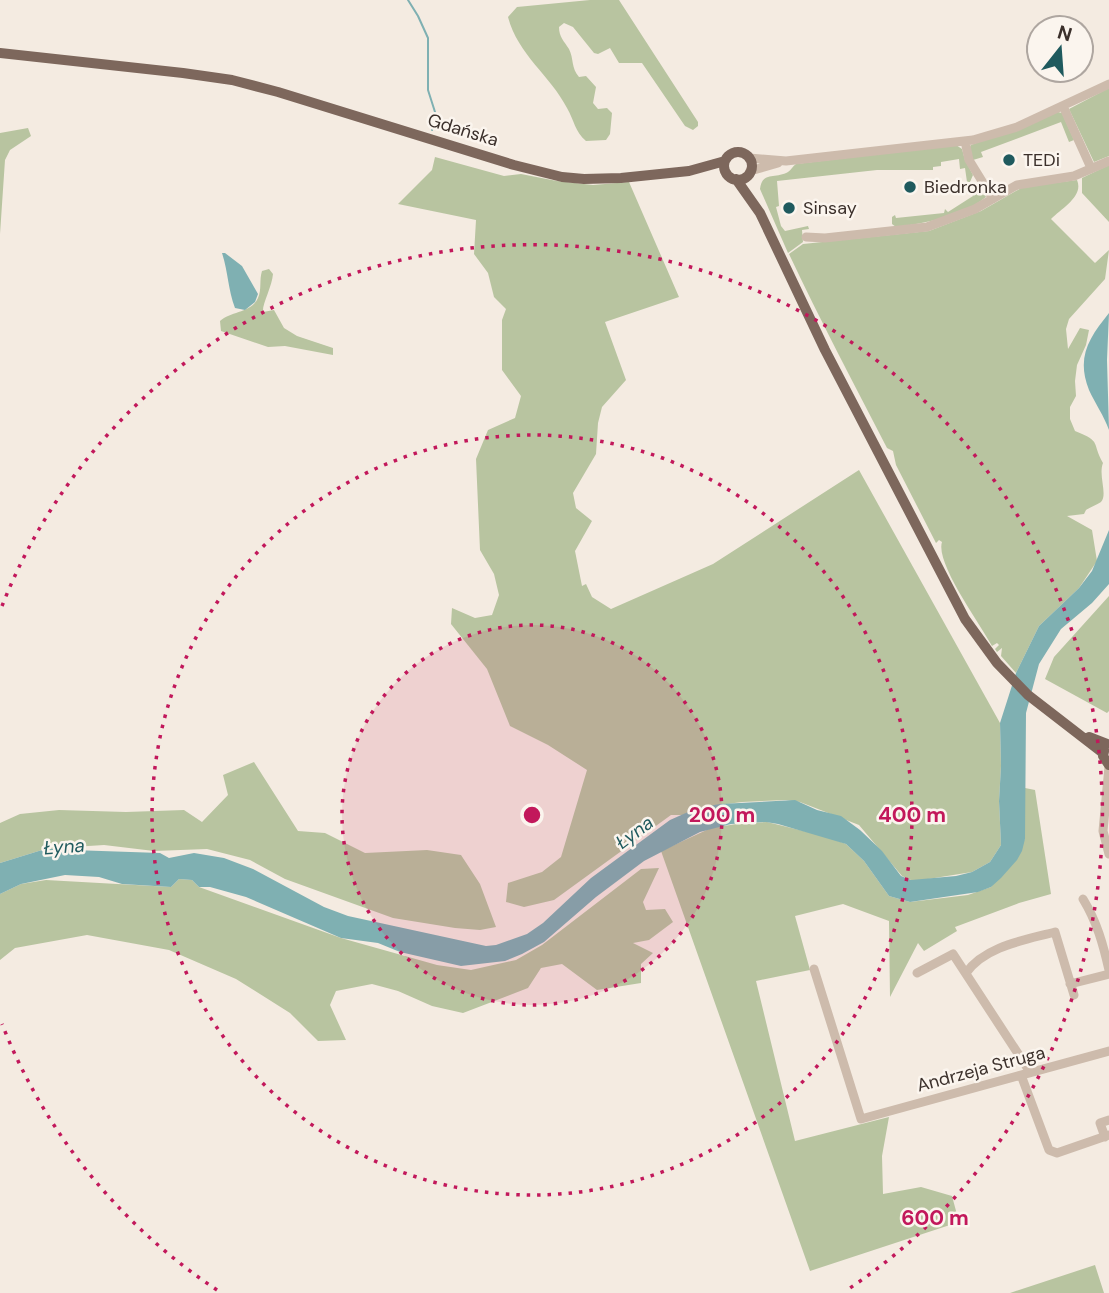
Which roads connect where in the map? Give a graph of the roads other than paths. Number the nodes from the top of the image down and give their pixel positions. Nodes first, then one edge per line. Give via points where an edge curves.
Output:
1 (0, 53) edge
2 (1109, 84) edge
3 (1063, 106) junction
4 (965, 141) junction
5 (749, 158) junction
6 (725, 161) junction
7 (786, 161) junction
8 (1109, 161) edge
9 (1091, 169) junction
10 (689, 171) junction
11 (749, 173) junction
12 (731, 177) junction
13 (993, 199) junction
14 (760, 213) junction
15 (806, 237) dead end
16 (1106, 747) edge
17 (1109, 766) edge
18 (1108, 797) edge
19 (1109, 854) edge
20 (1083, 899) dead end
21 (1105, 932) edge
22 (814, 970) dead end
23 (1109, 972) edge
24 (966, 973) junction
25 (917, 974) dead end
26 (1070, 984) junction
27 (1074, 995) dead end
28 (1109, 1051) edge
29 (1026, 1073) junction
30 (1109, 1120) edge
31 (1107, 1136) edge

1 - 10 main road, Gdańska via 232,80 562,177 606,179
2 - 3 street
3 - 4 street via 998,134
3 - 9 street
4 - 7 street
4 - 13 street via 969,160
5 - 6 main road via 736,152
5 - 7 street
5 - 11 main road
6 - 10 main road, Gdańska
6 - 12 main road
7 - 11 street
8 - 9 street
9 - 13 street via 1067,178 1026,182
10 - 12 main road, Gdańska
11 - 12 main road via 743,178
11 - 14 main road
12 - 14 main road
13 - 15 street via 920,228
14 - 16 main road via 825,349 974,631 1028,695 1074,731
16 - 17 main road via 1104,759
17 - 18 street
18 - 19 street via 1103,831
20 - 21 street
21 - 23 street
22 - 29 street, Andrzeja Struga via 861,1119
23 - 26 street
24 - 25 street via 953,954
24 - 26 street via 974,962 997,949 1055,932
24 - 29 street
26 - 27 street
28 - 29 street, Andrzeja Struga
29 - 31 street via 1049,1150 1057,1153
30 - 31 street via 1100,1123

